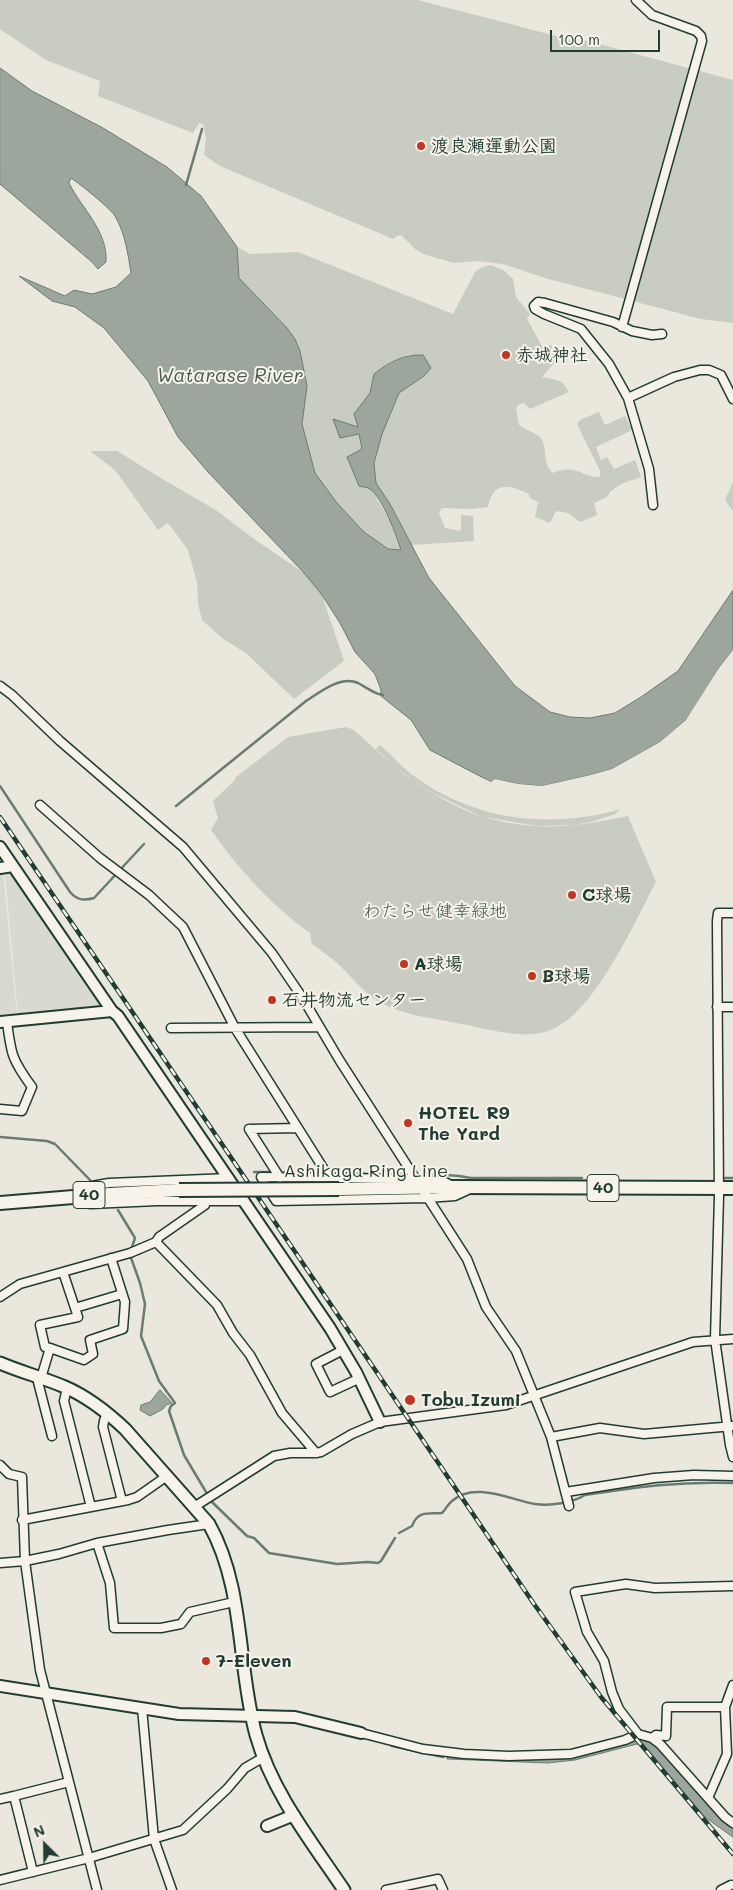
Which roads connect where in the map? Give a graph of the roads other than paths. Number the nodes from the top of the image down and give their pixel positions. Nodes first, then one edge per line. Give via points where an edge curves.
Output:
1 (636, 0) edge
2 (623, 323) junction
3 (662, 334) dead end
4 (628, 398) junction
5 (733, 400) edge
6 (653, 505) dead end
7 (0, 686) edge
8 (40, 805) dead end
9 (0, 847) edge
10 (13, 866) junction
11 (0, 868) edge
12 (733, 913) edge
13 (717, 1007) junction
14 (733, 1007) edge
15 (112, 1010) junction
16 (3, 1022) edge
17 (319, 1027) junction
18 (171, 1028) dead end
19 (235, 1028) junction
20 (0, 1109) edge
21 (298, 1128) junction
22 (229, 1178) junction
23 (280, 1178) junction
24 (330, 1179) junction
25 (421, 1188) junction
26 (472, 1188) junction
27 (718, 1188) junction
28 (733, 1188) edge
29 (78, 1196) junction
30 (207, 1200) junction
31 (243, 1200) junction
32 (0, 1203) edge
33 (156, 1242) junction
34 (110, 1258) junction
35 (63, 1272) junction
36 (122, 1294) junction
37 (0, 1297) edge
38 (75, 1308) junction
39 (715, 1339) junction
40 (733, 1339) edge
41 (50, 1348) junction
42 (343, 1350) junction
43 (0, 1363) edge
44 (41, 1378) junction
45 (358, 1378) junction
46 (67, 1388) junction
47 (535, 1396) junction
48 (108, 1413) junction
49 (380, 1422) junction
50 (730, 1426) edge
51 (52, 1436) dead end
52 (551, 1437) junction
53 (316, 1454) junction
54 (733, 1457) edge
55 (0, 1465) edge
56 (166, 1476) junction
57 (733, 1476) edge
58 (566, 1493) junction
59 (122, 1501) junction
60 (568, 1505) dead end
61 (91, 1507) junction
62 (194, 1507) junction
63 (22, 1520) junction
64 (209, 1524) junction
65 (97, 1543) junction
66 (25, 1561) junction
67 (0, 1562) edge
68 (733, 1586) edge
69 (234, 1602) junction
70 (733, 1685) edge
71 (0, 1686) edge
72 (47, 1693) junction
73 (725, 1707) junction
74 (142, 1708) junction
75 (252, 1716) junction
76 (361, 1733) joint
77 (638, 1734) junction
78 (652, 1738) junction
79 (264, 1757) junction
80 (69, 1782) junction
81 (14, 1796) junction
82 (708, 1798) junction
83 (0, 1800) edge
84 (294, 1815) junction
85 (733, 1823) edge
86 (267, 1826) dead end
87 (154, 1839) junction
88 (89, 1858) junction
89 (33, 1872) junction
90 (0, 1880) edge
91 (731, 1885) dead end
92 (97, 1890) edge
93 (172, 1890) edge
94 (344, 1890) edge
95 (386, 1890) edge
96 (443, 1890) edge
97 (721, 1890) edge

1 - 2 street via 652,15 696,31 702,44
2 - 3 street via 652,335
2 - 4 street via 546,303 538,302 534,306 544,314 581,329 609,364
4 - 5 street via 674,377 704,369 721,375
4 - 6 street via 650,469
7 - 17 street via 183,847 272,953
8 - 19 street via 183,927
9 - 10 street
10 - 11 street
10 - 15 street
12 - 13 street via 718,913
13 - 14 street
13 - 27 street
15 - 16 street
15 - 22 street
16 - 20 street via 13,1058 32,1087 22,1111
17 - 19 street
17 - 25 street
18 - 19 street
19 - 21 street
21 - 23 street via 249,1129
21 - 24 street
22 - 29 street via 109,1183 86,1187
22 - 31 street
23 - 24 street
23 - 25 street via 261,1177 276,1201
24 - 25 street
25 - 26 main road, Ashikaga Ring Line / 40
25 - 26 street via 455,1196
25 - 29 main road, Ashikaga Ring Line / 40, bridge via 179,1190
25 - 47 street via 467,1259 481,1298 516,1351
26 - 27 main road, Ashikaga Ring Line / 40
27 - 28 main road, Ashikaga Ring Line / 40
27 - 39 street
29 - 30 street via 83,1203 91,1204
29 - 32 main road, Ashikaga Ring Line / 40
30 - 31 street
30 - 33 street via 205,1205
31 - 42 street
33 - 34 street
33 - 53 street via 218,1305 282,1413
34 - 35 street
34 - 36 street
35 - 37 street via 20,1284
35 - 38 street
36 - 38 street
36 - 41 street via 125,1302 123,1330 90,1340 93,1354 84,1360
38 - 41 street via 78,1316 40,1325 45,1346
39 - 40 street
39 - 47 street via 693,1342
39 - 50 street
41 - 44 street
42 - 45 street
42 - 45 street via 316,1364 330,1392
43 - 44 main road
44 - 46 main road
44 - 51 street via 38,1382
45 - 49 street
46 - 48 main road
46 - 61 street via 64,1401
47 - 49 street via 494,1408
47 - 52 street
48 - 56 main road
48 - 59 street via 104,1427
49 - 53 street
50 - 52 street via 644,1434 600,1428
50 - 54 street
52 - 58 street
53 - 62 street via 274,1456
55 - 63 street via 9,1474 22,1477
56 - 59 street via 137,1497
56 - 62 main road
57 - 58 street via 654,1478
58 - 60 street
59 - 61 street
61 - 63 street
62 - 64 main road
63 - 66 street
64 - 65 street
64 - 69 main road via 218,1540
65 - 66 street
65 - 69 street via 110,1583 114,1628 161,1628 181,1624 190,1612
66 - 67 street
66 - 72 street via 40,1670
68 - 77 street via 655,1588 626,1584 575,1592 587,1632 604,1661 619,1709
69 - 75 main road
70 - 73 street
71 - 72 street
72 - 74 street
72 - 80 street
73 - 78 street via 666,1707 666,1736 656,1734
73 - 82 street via 726,1754
74 - 75 street via 179,1714
74 - 87 street
75 - 76 street via 295,1717
75 - 79 main road
76 - 77 street via 446,1753 509,1756 571,1754
77 - 78 street
78 - 82 street
79 - 84 main road via 274,1782
79 - 87 street via 245,1768 183,1830
80 - 81 street
80 - 88 street
81 - 83 street
81 - 89 street
82 - 85 street
84 - 86 street
84 - 94 main road
87 - 88 street
87 - 93 street
88 - 89 street
88 - 92 street
89 - 90 street
91 - 97 street
95 - 96 street via 438,1879

